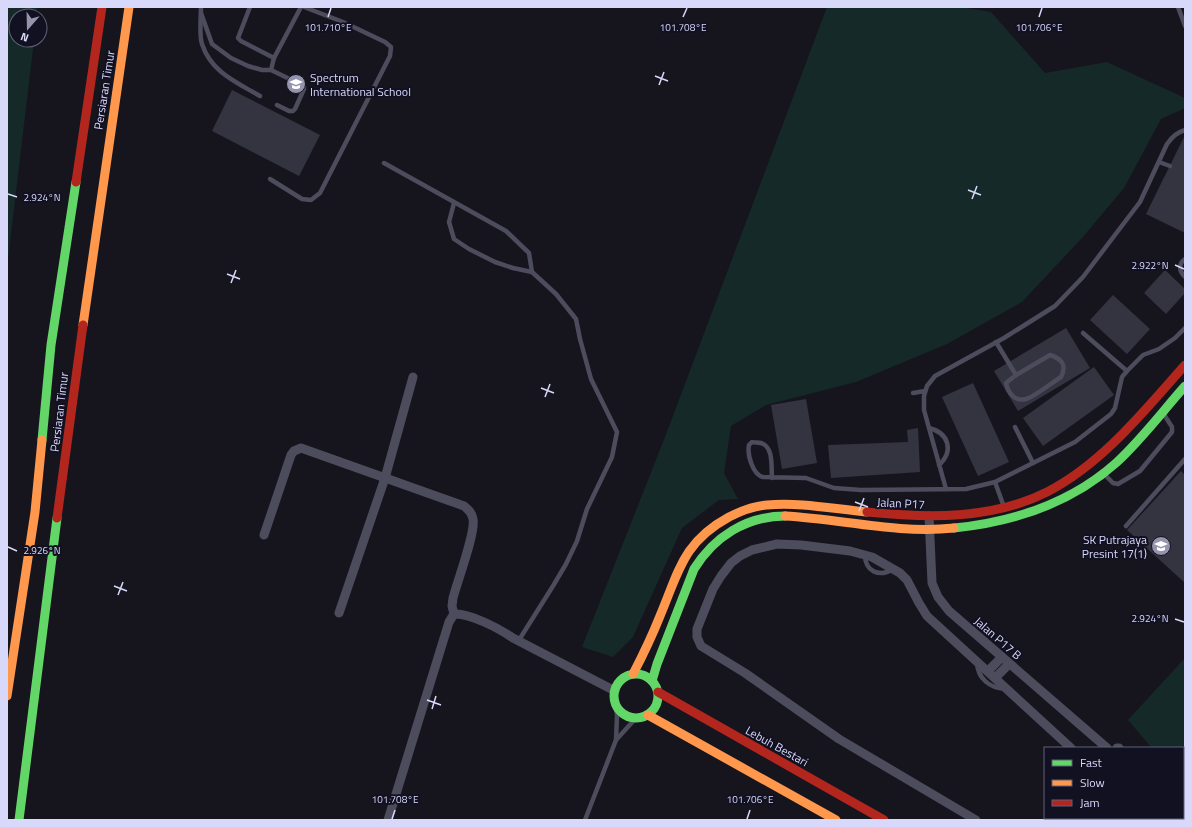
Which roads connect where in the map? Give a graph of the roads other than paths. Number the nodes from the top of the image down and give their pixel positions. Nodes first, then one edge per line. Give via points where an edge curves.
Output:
1 (102, 7) edge
2 (129, 7) edge
3 (201, 7) edge
4 (250, 7) edge
5 (301, 7) edge
6 (304, 7) edge
7 (1178, 7) edge
8 (201, 13) junction
9 (1185, 26) edge
10 (274, 58) junction
11 (271, 70) junction
12 (260, 96) dead end
13 (278, 105) dead end
14 (1185, 130) edge
15 (1159, 162) junction
16 (384, 163) dead end
17 (1170, 166) dead end
18 (270, 179) dead end
19 (454, 202) junction
20 (1185, 259) edge
21 (532, 272) junction
22 (1185, 277) edge
23 (1185, 328) edge
24 (1083, 333) dead end
25 (996, 342) junction
26 (1185, 365) edge
27 (1127, 370) junction
28 (1016, 375) junction
29 (413, 377) dead end
30 (1185, 386) edge
31 (925, 391) junction
32 (913, 393) dead end
33 (1162, 412) junction
34 (1015, 427) dead end
35 (929, 428) junction
36 (1185, 459) edge
37 (1033, 463) junction
38 (939, 465) junction
39 (1103, 473) junction
40 (385, 478) junction
41 (772, 478) junction
42 (995, 482) junction
43 (946, 489) junction
44 (1004, 507) junction
45 (929, 516) junction
46 (1126, 526) dead end
47 (930, 530) junction
48 (264, 535) dead end
49 (339, 613) dead end
50 (454, 614) junction
51 (519, 640) junction
52 (1002, 657) junction
53 (976, 660) junction
54 (1009, 664) junction
55 (633, 674) junction
56 (992, 675) junction
57 (652, 681) junction
58 (1006, 689) junction
59 (615, 691) junction
60 (658, 692) junction
61 (7, 696) edge
62 (616, 704) junction
63 (648, 715) junction
64 (636, 718) junction
65 (616, 740) junction
66 (1070, 747) edge
67 (1106, 747) edge
68 (19, 820) edge
69 (388, 820) edge
70 (585, 820) edge
71 (836, 820) edge
72 (884, 820) edge
73 (976, 820) edge

1 - 61 street, Persiaran Timur via 51,345 35,512
2 - 68 street, Persiaran Timur via 80,344
3 - 8 lane
4 - 10 lane via 238,38
5 - 10 lane
6 - 18 lane via 385,42 391,47 390,56 320,192 311,200 302,199
7 - 9 lane
8 - 11 lane via 212,44 231,58 248,66
8 - 12 lane via 201,43 209,60 225,76
10 - 11 lane
11 - 13 lane via 304,87 296,109 289,111
14 - 15 lane via 1173,136
15 - 17 lane
15 - 25 lane via 1140,202 1083,277 1055,306
16 - 19 lane
19 - 21 lane via 506,231 529,253
19 - 21 lane via 449,222 454,239 495,262
20 - 22 lane via 1180,267
21 - 51 lane via 556,294 576,319 591,379 617,432 612,457 587,509 577,541 554,586
23 - 27 lane via 1160,349 1143,354
24 - 27 lane
25 - 28 lane
25 - 31 lane via 935,376
26 - 44 street, Jalan P17 via 1128,429 1093,461 1043,494
27 - 37 lane via 1122,376 1115,408 1111,414 1075,442
28 - 28 lane via 1050,355 1058,357 1063,364 1064,371 1061,377 1027,398 1017,398 1007,388 1006,383
29 - 40 street
30 - 33 street, Jalan P17
31 - 32 lane
31 - 35 lane via 924,410
33 - 39 street, Jalan P17 via 1127,452
33 - 39 lane via 1172,427 1172,432 1140,471 1118,484 1112,483
34 - 37 lane
35 - 38 lane
35 - 38 lane via 942,434 948,446 947,454
36 - 46 lane
37 - 42 lane
38 - 43 lane
39 - 47 street, Jalan P17 via 1063,499 1019,516 968,527
40 - 48 street via 307,449 297,449 291,455
40 - 49 street
40 - 50 street via 464,506 470,511 474,524 453,598
41 - 41 lane via 758,476 754,471 748,450 748,445 752,442 767,446 771,452
41 - 43 lane via 806,478 834,488 861,490
42 - 43 lane via 966,489
42 - 44 lane
44 - 45 street, Jalan P17 via 961,515
45 - 47 street, Jalan P17 B
45 - 55 street, Jalan P17 via 773,504 754,507 718,523 697,540 679,567 651,640
47 - 52 street, Jalan P17 B via 932,583 938,597 949,611
47 - 57 street, Jalan P17 via 897,529 782,516 756,520 737,527 707,548 699,559
50 - 51 street via 472,617
50 - 69 street via 449,622
51 - 59 street
52 - 54 street, Jalan P17 B
52 - 56 street
53 - 56 street
53 - 58 lane via 977,668 985,682 998,689
53 - 73 street via 927,616 908,580 893,569 865,554 782,544 752,550 730,563 714,589 697,629 696,638 702,646 839,739
54 - 56 street
54 - 67 street, Jalan P17 B
55 - 57 street via 647,676
55 - 59 street via 622,679
56 - 58 street
57 - 60 street
58 - 66 street
59 - 62 street
60 - 63 street via 658,701
60 - 72 street, Lebuh Bestari
62 - 64 street via 626,715
62 - 65 lane
63 - 64 street
63 - 71 street
64 - 65 lane
65 - 70 lane

